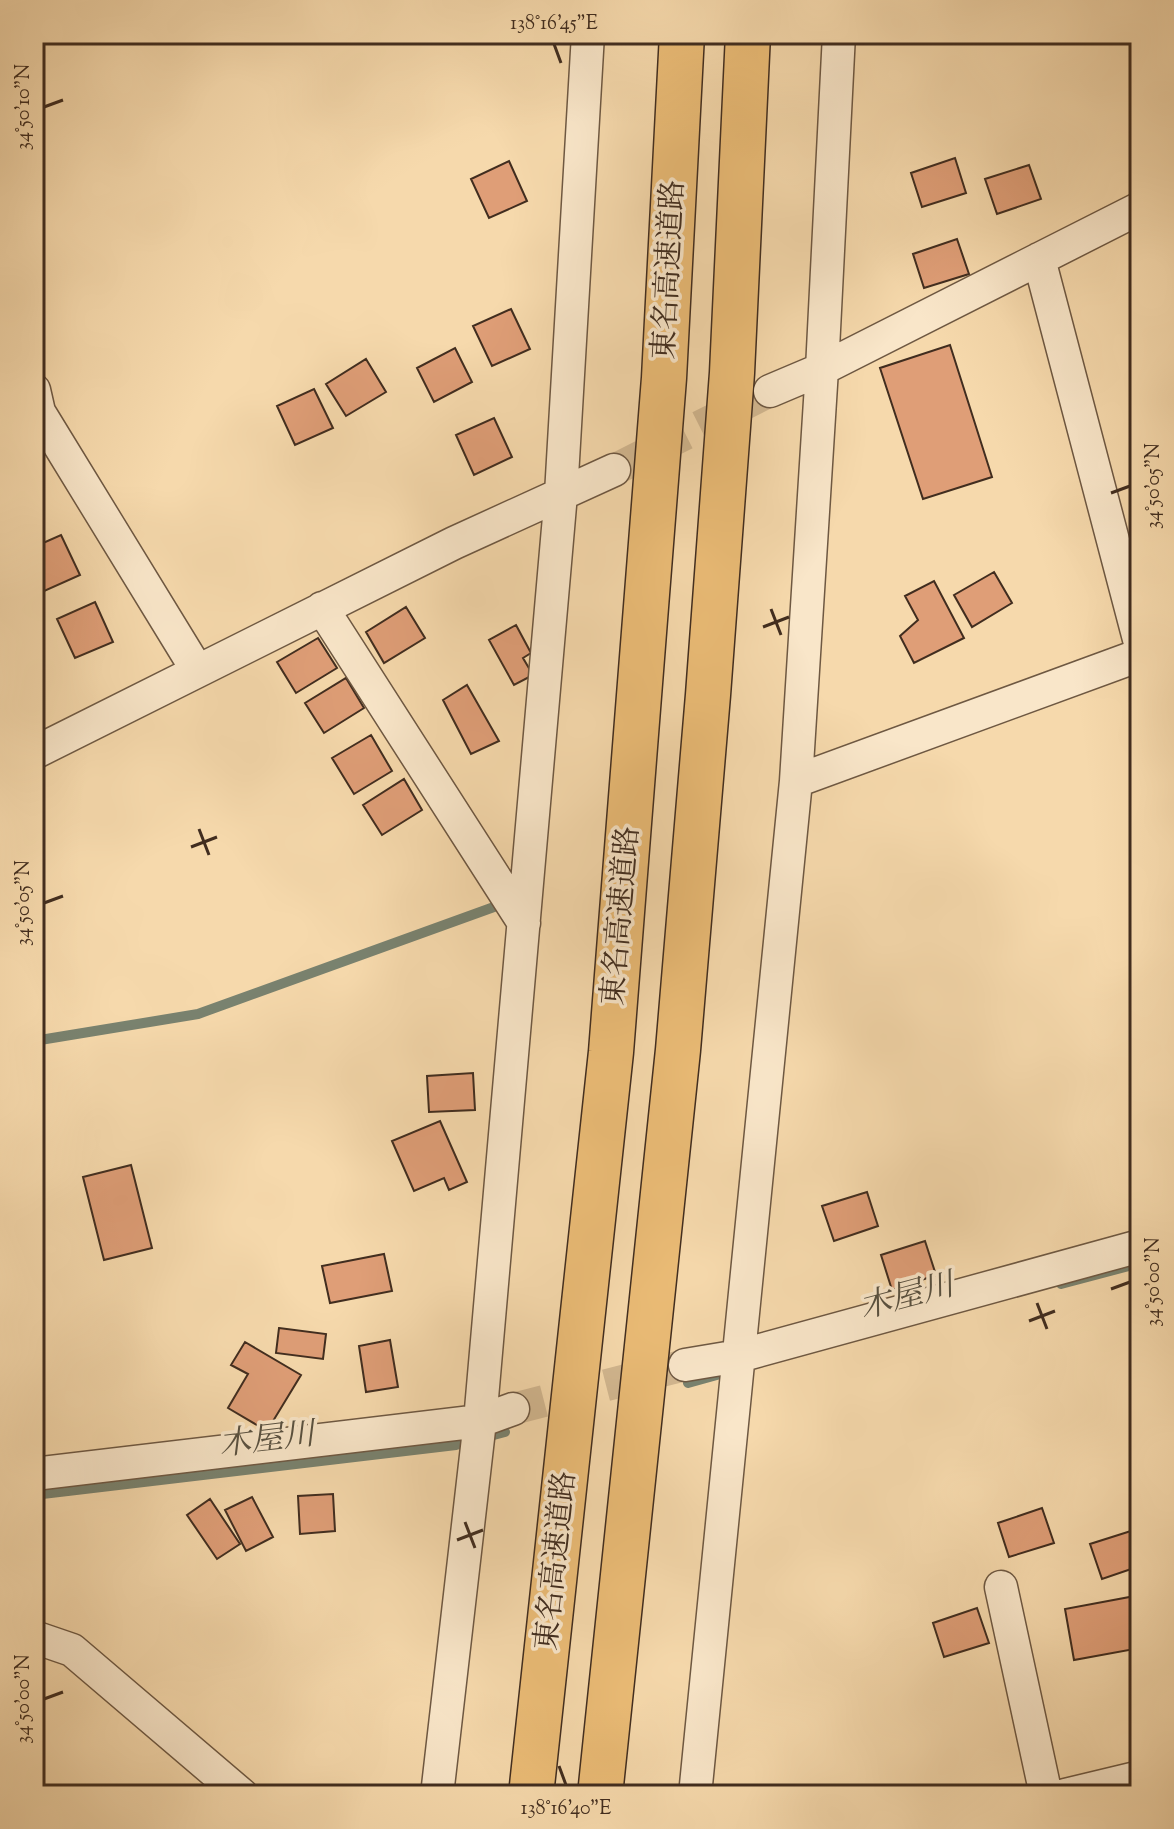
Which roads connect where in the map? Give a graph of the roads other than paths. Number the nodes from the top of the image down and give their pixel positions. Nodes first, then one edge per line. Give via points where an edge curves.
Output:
1 (588, 34) edge
2 (682, 34) edge
3 (748, 34) edge
4 (839, 34) edge
5 (1140, 208) edge
6 (1039, 259) junction
7 (822, 369) junction
8 (34, 390) edge
9 (770, 391) tunnel mouth
10 (614, 470) tunnel mouth
11 (561, 494) junction
12 (322, 608) junction
13 (1140, 643) edge
14 (1140, 655) edge
15 (197, 670) junction
16 (34, 753) edge
17 (796, 781) junction
18 (524, 923) junction
19 (1140, 1246) edge
20 (739, 1357) junction
21 (685, 1365) tunnel mouth
22 (513, 1409) tunnel mouth
23 (479, 1434) junction
24 (34, 1474) edge
25 (1001, 1587) dead end
26 (34, 1637) edge
27 (1140, 1777) edge
28 (242, 1795) edge
29 (437, 1795) edge
30 (531, 1795) edge
31 (600, 1795) edge
32 (695, 1795) edge
33 (1046, 1795) edge
34 (1065, 1795) edge

1 - 11 street
2 - 30 highway, 東名高速道路 via 664,378 611,1052
3 - 31 highway via 732,373 707,710 678,1050
4 - 7 street
5 - 6 street
6 - 7 street
6 - 13 street
7 - 9 street
7 - 17 street
8 - 15 street via 39,412
10 - 11 street
11 - 12 street
11 - 18 street
12 - 15 street
12 - 18 street
14 - 17 street
15 - 16 street
17 - 20 street
18 - 23 street
19 - 20 street
20 - 21 street
20 - 32 street
22 - 23 street
23 - 24 street
23 - 29 street
25 - 33 street
26 - 28 street via 72,1650
27 - 34 street

